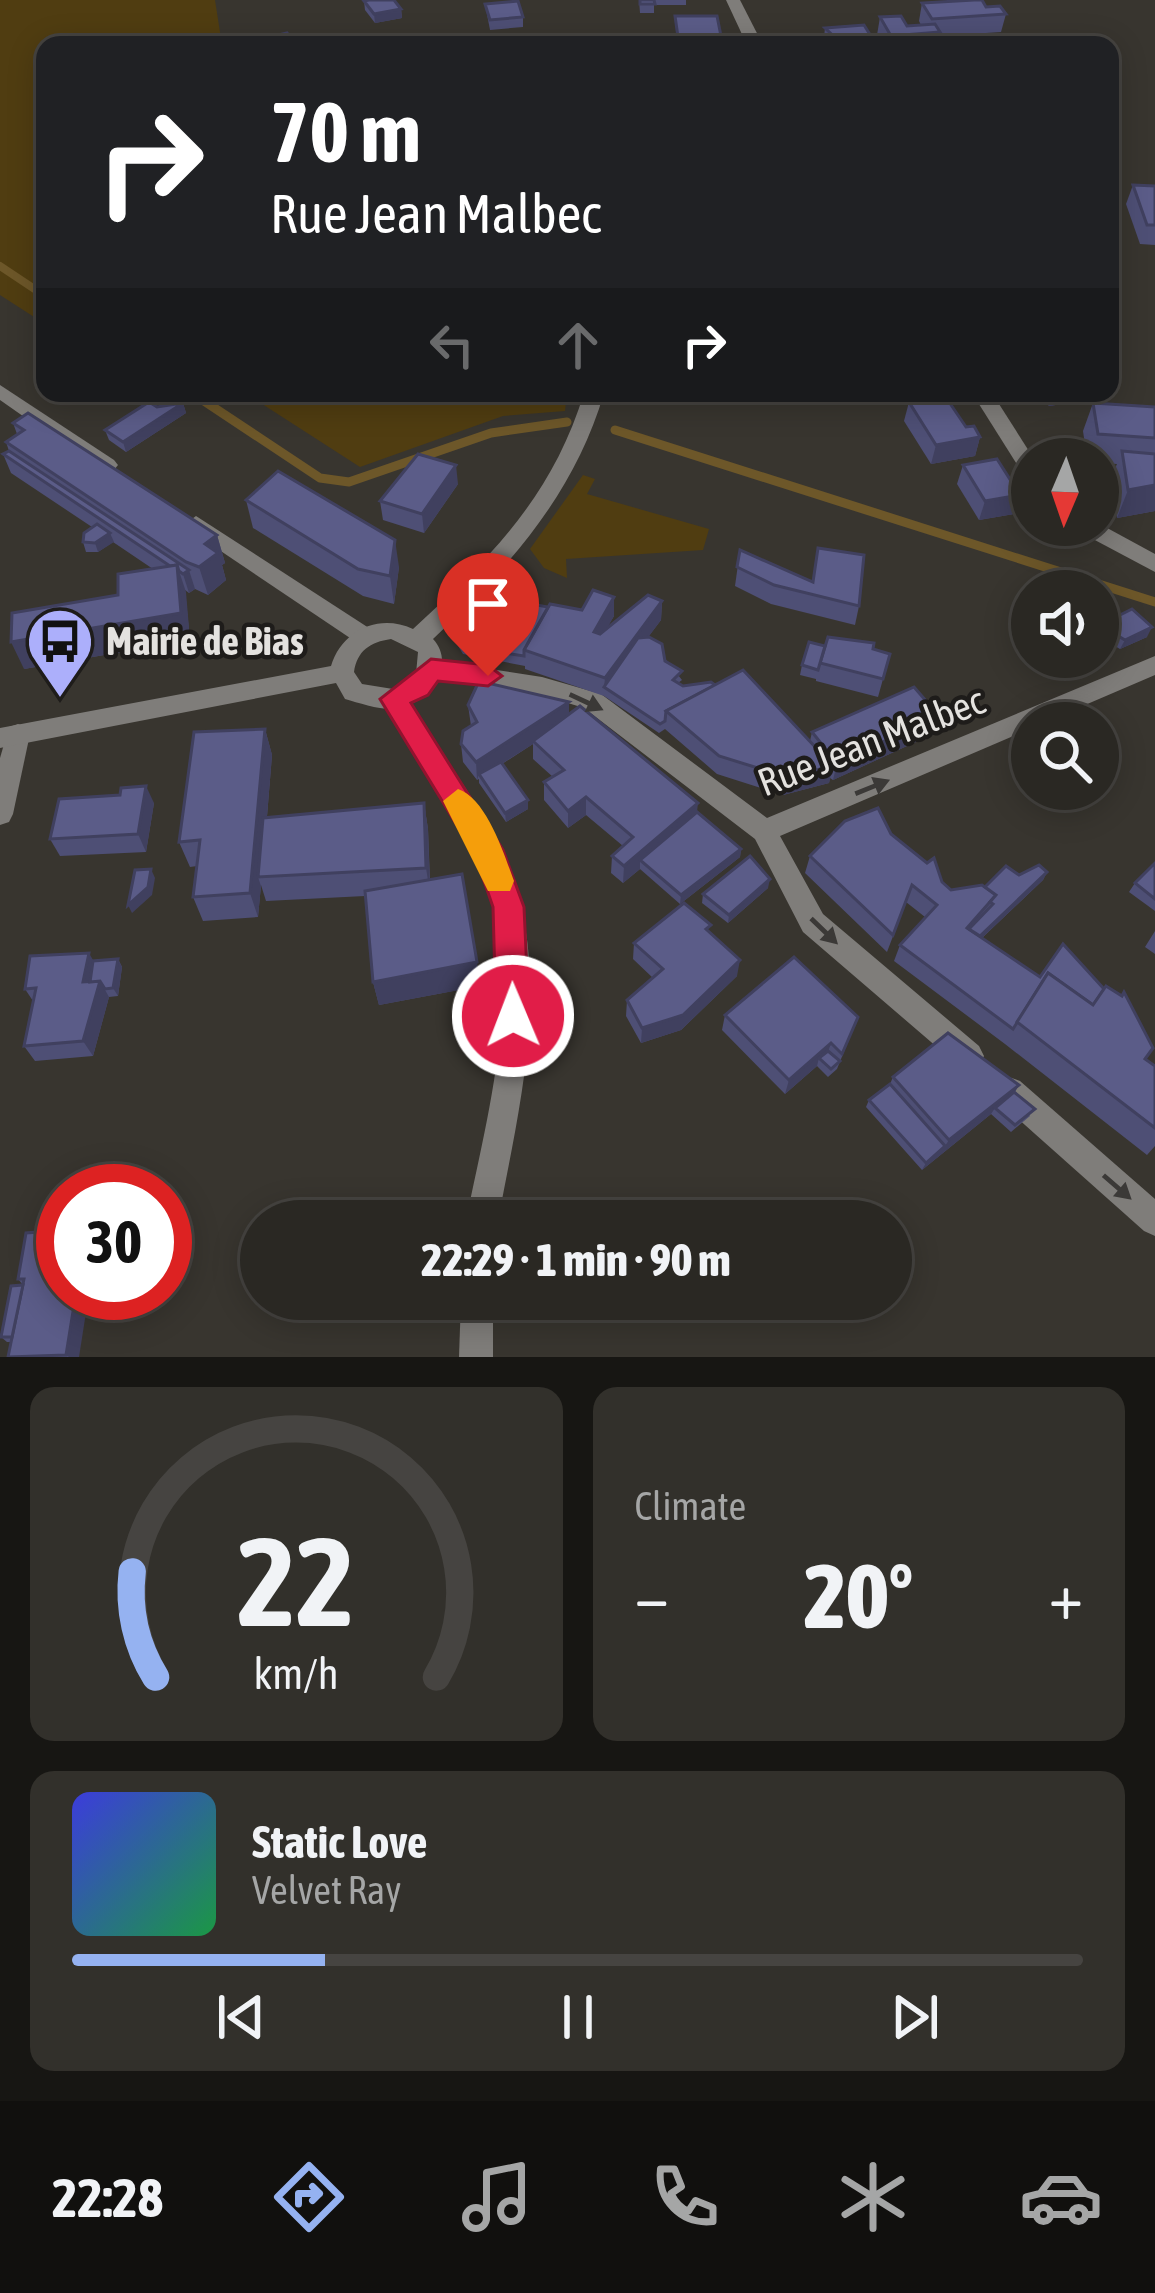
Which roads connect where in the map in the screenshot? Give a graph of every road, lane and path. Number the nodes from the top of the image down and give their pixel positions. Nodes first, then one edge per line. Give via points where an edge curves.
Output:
1 (733, 0) edge
2 (751, 36) edge
3 (0, 392) edge
4 (592, 402) edge
5 (988, 402) edge
6 (1011, 439) edge
7 (133, 482) edge
8 (171, 508) edge
9 (1119, 544) edge
10 (1155, 564) edge
11 (364, 636) junction
12 (419, 638) junction
13 (1155, 665) edge
14 (431, 669) junction
15 (342, 673) junction
16 (394, 699) junction
17 (9, 736) edge
18 (0, 814) edge
19 (764, 831) junction
20 (486, 1200) edge
21 (1155, 1220) edge
22 (477, 1320) edge
23 (476, 1357) edge

1 - 2 street
3 - 7 street
4 - 12 street via 582,445 508,554
5 - 6 street
8 - 11 street
9 - 10 street
11 - 12 street via 393,630
11 - 15 street via 346,652
12 - 14 street
19 -> 13 street, Rue Jean Malbec
14 - 16 street via 418,688
14 -> 19 street, Rue Jean Malbec via 592,701
15 - 16 street via 354,692
15 - 17 street
16 - 20 street via 488,850 508,907 512,1058
17 - 18 street
19 -> 21 street via 813,923
22 - 23 street

